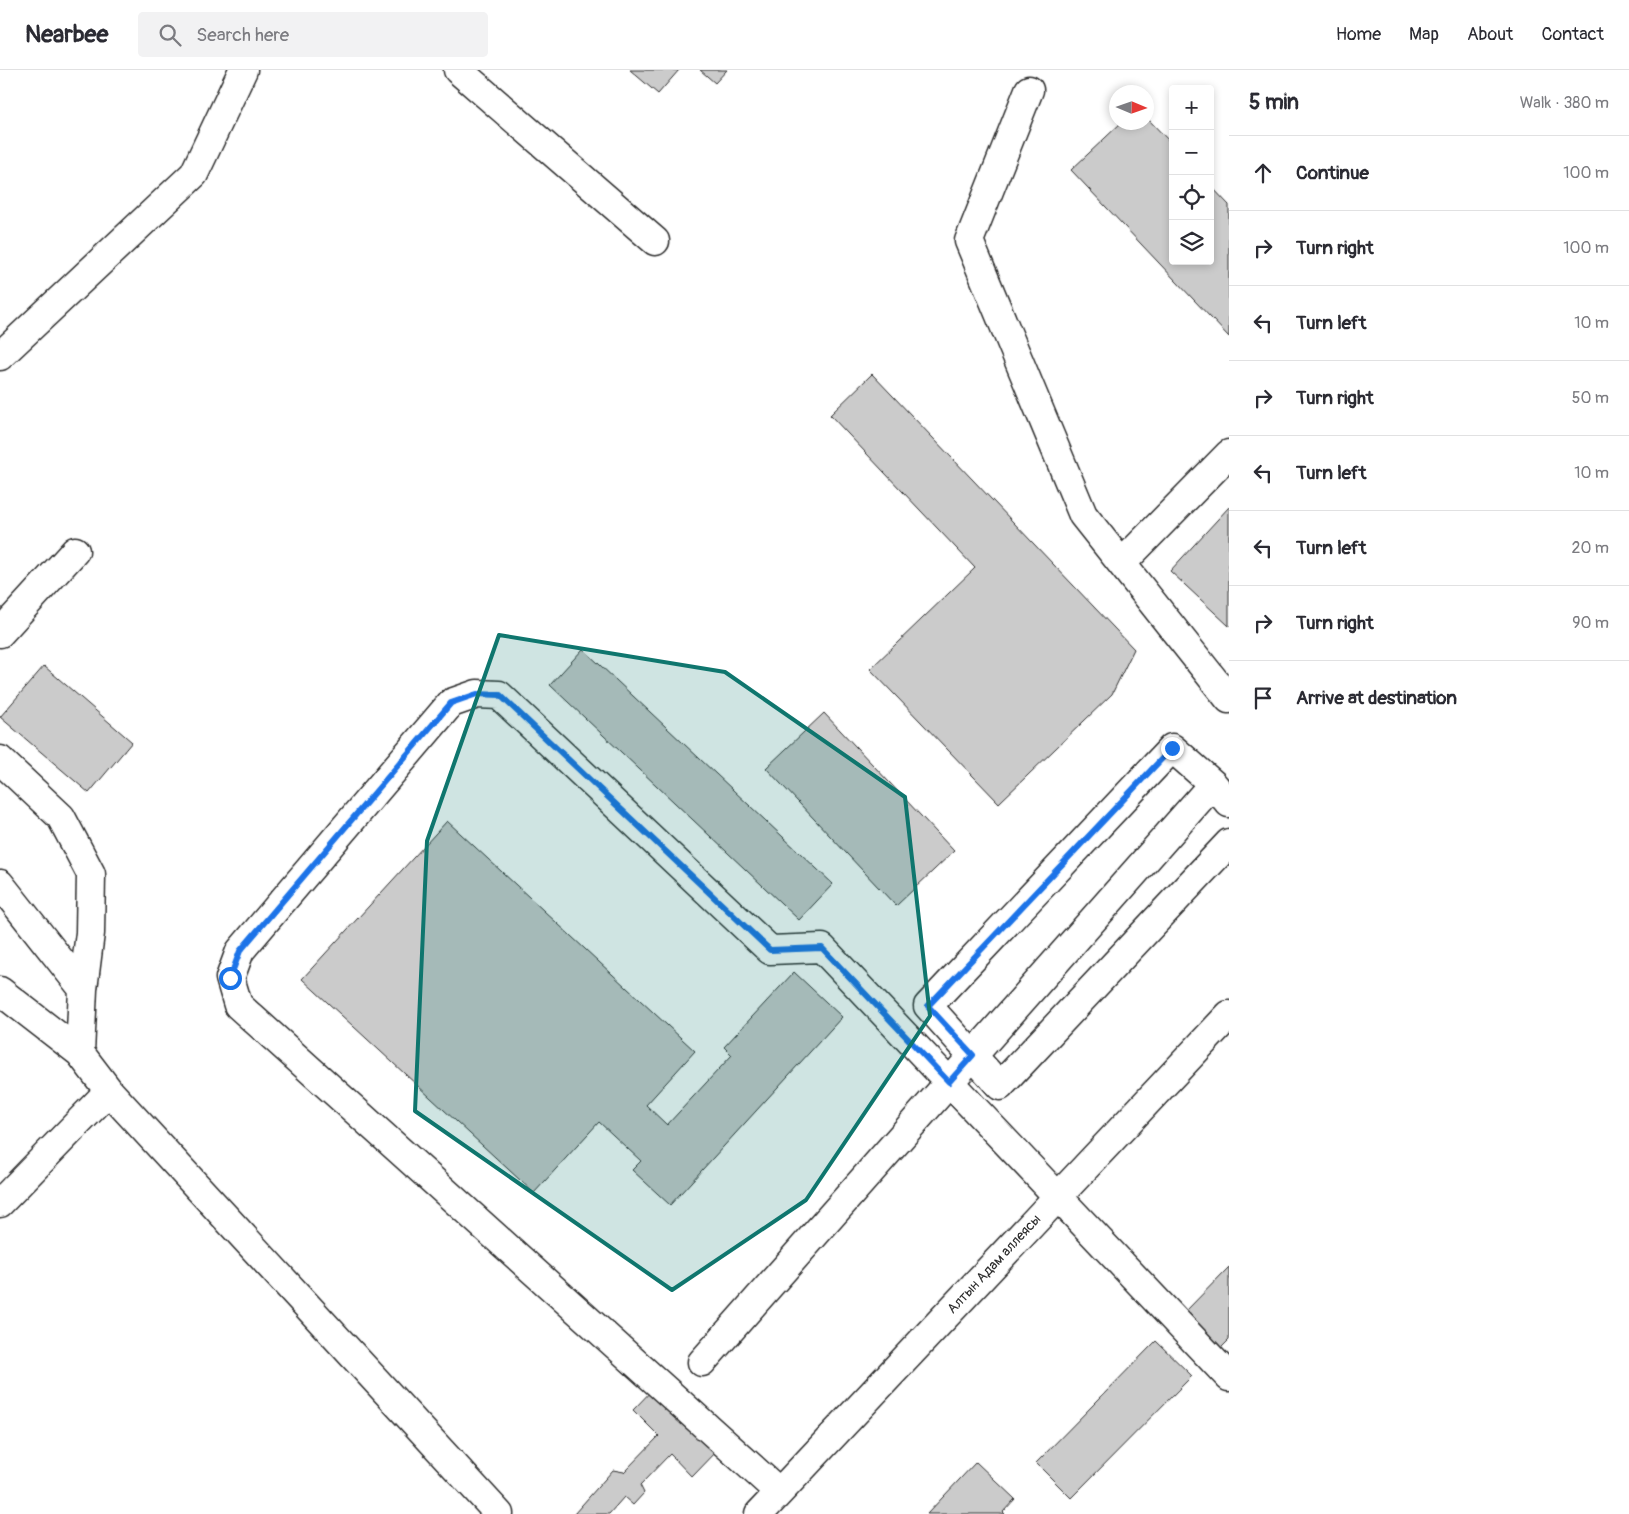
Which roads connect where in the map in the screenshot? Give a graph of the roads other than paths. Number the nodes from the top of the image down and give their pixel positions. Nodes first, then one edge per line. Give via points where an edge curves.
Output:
1 (243, 70) edge
2 (458, 70) edge
3 (1029, 90) dead end
4 (655, 241) dead end
5 (0, 356) edge
6 (1229, 454) edge
7 (75, 551) dead end
8 (1122, 564) junction
9 (0, 633) edge
10 (1229, 699) edge
11 (0, 760) edge
12 (1221, 793) edge
13 (1229, 842) edge
14 (0, 884) edge
15 (83, 990) junction
16 (0, 991) edge
17 (1229, 1015) edge
18 (80, 1053) junction
19 (973, 1055) junction
20 (949, 1082) junction
21 (109, 1091) junction
22 (1058, 1196) junction
23 (0, 1203) edge
24 (702, 1362) dead end
25 (1229, 1377) edge
26 (779, 1492) junction
27 (499, 1514) edge
28 (759, 1514) edge

1 - 5 main road via 194,174
2 - 4 main road
3 - 8 main road via 969,241 1084,515
6 - 8 main road
7 - 9 main road
8 - 10 main road
11 - 15 main road via 61,817 90,874 90,933
12 - 19 main road
12 - 19 main road via 1172,748 928,1006
13 - 19 main road via 1000,1086
14 - 15 main road
15 - 18 main road
16 - 18 main road
17 - 22 main road, Алтын Адам аллеясы
18 - 21 main road
19 - 20 main road
20 - 22 main road
20 - 24 main road
20 - 26 main road via 822,948 770,950 500,695 477,694 451,703 240,951 230,978 238,1005
21 - 23 main road
21 - 27 main road
22 - 25 main road
22 - 26 main road, Алтын Адам аллеясы
26 - 28 main road, Алтын Адам аллеясы

